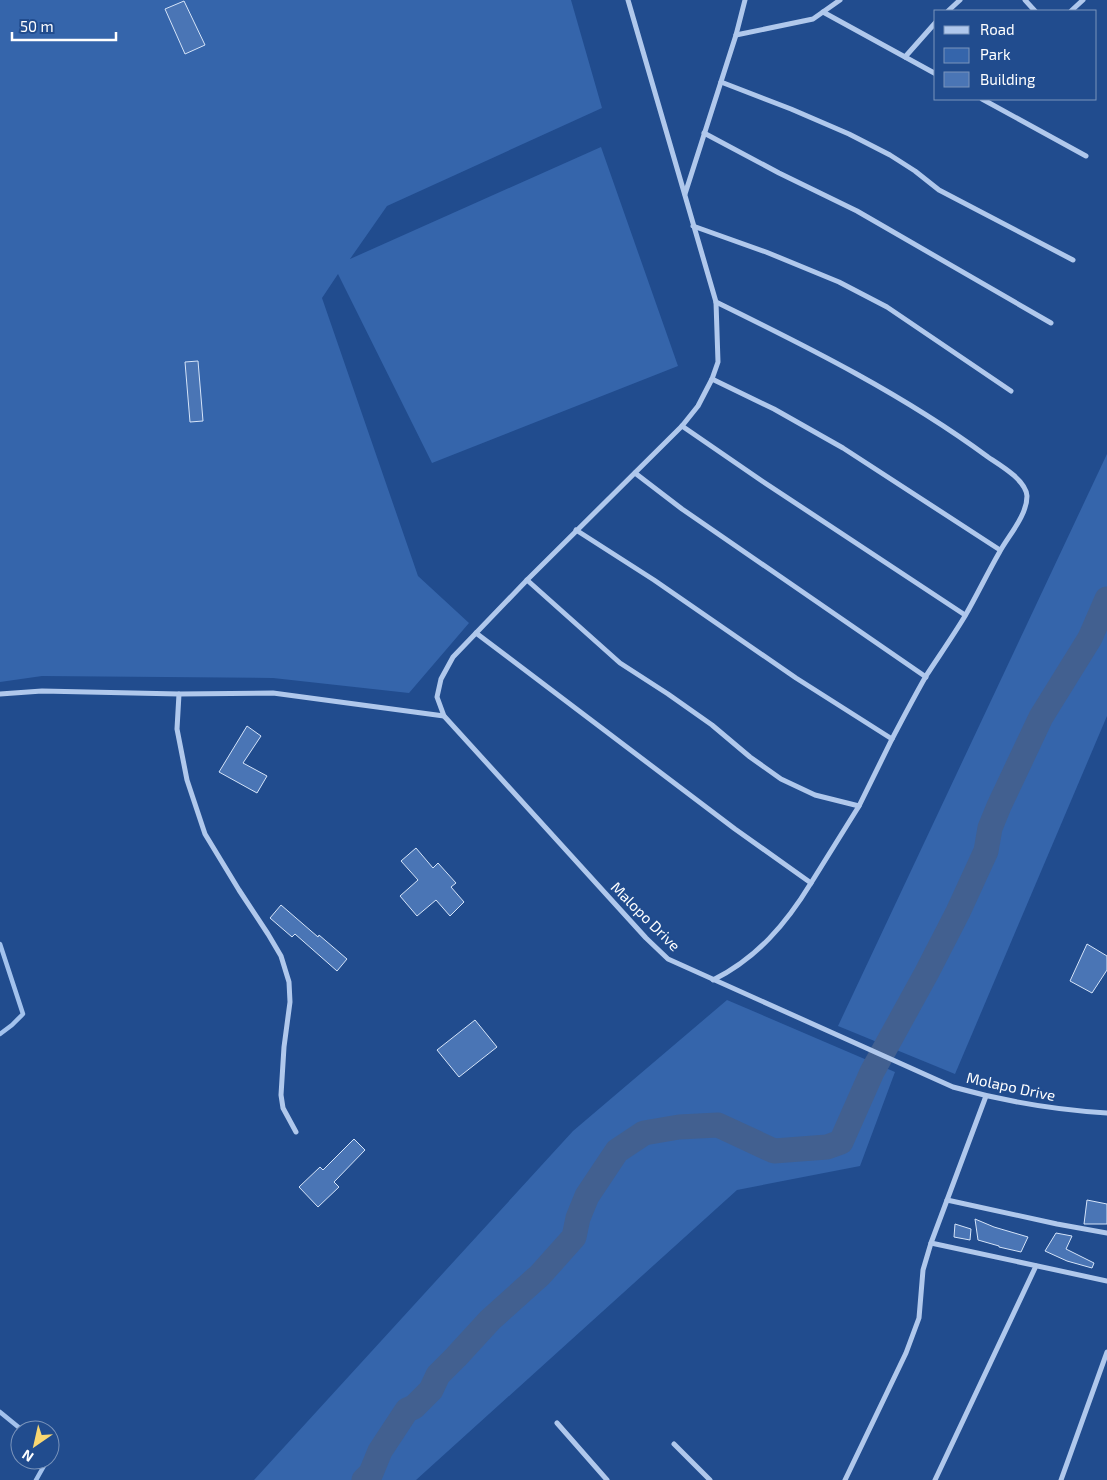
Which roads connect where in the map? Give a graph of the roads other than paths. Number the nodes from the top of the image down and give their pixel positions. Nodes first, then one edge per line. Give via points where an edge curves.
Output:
1 (628, 0) edge
2 (745, 0) edge
3 (831, 0) edge
4 (840, 0) edge
5 (960, 0) edge
6 (1025, 0) edge
7 (1083, 0) edge
8 (830, 7) junction
9 (949, 10) edge
10 (1034, 10) edge
11 (1072, 10) edge
12 (823, 12) junction
13 (934, 24) edge
14 (736, 35) junction
15 (904, 57) junction
16 (934, 73) edge
17 (720, 82) junction
18 (984, 100) edge
19 (704, 133) junction
20 (1086, 156) dead end
21 (684, 195) junction
22 (694, 226) junction
23 (1073, 260) dead end
24 (716, 302) junction
25 (1051, 323) dead end
26 (712, 380) junction
27 (1011, 391) dead end
28 (682, 426) junction
29 (635, 473) junction
30 (576, 530) junction
31 (1000, 550) junction
32 (527, 580) junction
33 (966, 615) junction
34 (476, 633) junction
35 (926, 677) junction
36 (0, 694) edge
37 (179, 694) junction
38 (444, 716) junction
39 (892, 739) junction
40 (859, 806) junction
41 (811, 883) junction
42 (714, 980) junction
43 (913, 1070) joint
44 (986, 1096) junction
45 (1107, 1113) edge
46 (296, 1132) dead end
47 (947, 1200) junction
48 (1107, 1233) edge
49 (931, 1243) junction
50 (1036, 1266) junction
51 (1107, 1282) edge
52 (1107, 1352) edge
53 (557, 1423) dead end
54 (674, 1444) dead end
55 (607, 1480) edge
56 (710, 1480) edge
57 (845, 1480) edge
58 (935, 1480) edge
59 (1061, 1480) edge

1 - 21 street
2 - 14 street
3 - 8 street
4 - 8 street
5 - 9 street
6 - 10 street
7 - 11 street
8 - 12 street
12 - 14 street via 813,19
12 - 15 street
13 - 15 street
14 - 17 street
15 - 16 street
17 - 19 street
17 - 23 street via 849,134 898,160 938,190
18 - 20 street
19 - 21 street
19 - 25 street via 857,211
21 - 22 street
22 - 24 street
22 - 27 street via 839,282 887,307
24 - 26 street via 718,362
24 - 31 street via 872,381 954,432 1009,472 1023,485 1027,494 1026,504
26 - 28 street
26 - 31 street via 774,409 843,448
28 - 29 street
28 - 33 street
29 - 30 street
29 - 35 street
30 - 32 street
30 - 39 street
31 - 33 street
32 - 34 street
32 - 40 street via 620,663 712,725 781,779 815,795
33 - 35 street
34 - 38 street via 453,657 441,679 437,696
34 - 41 street
35 - 39 street
36 - 37 street via 42,691
37 - 38 street via 274,693
37 - 46 street via 177,729 187,780 205,834 281,956 289,982 281,1095
38 - 42 street, Malopo Drive via 646,938 668,959
39 - 40 street
40 - 41 street
41 - 42 street via 770,940
42 - 43 street, Malopo Drive
43 - 44 street, Molapo Drive via 953,1087
44 - 45 street, Molapo Drive via 1069,1111
44 - 47 street
47 - 48 street
47 - 49 street
49 - 50 street
49 - 57 street via 923,1270 919,1318
50 - 51 street
50 - 58 street
52 - 59 street
53 - 55 street
54 - 56 street

